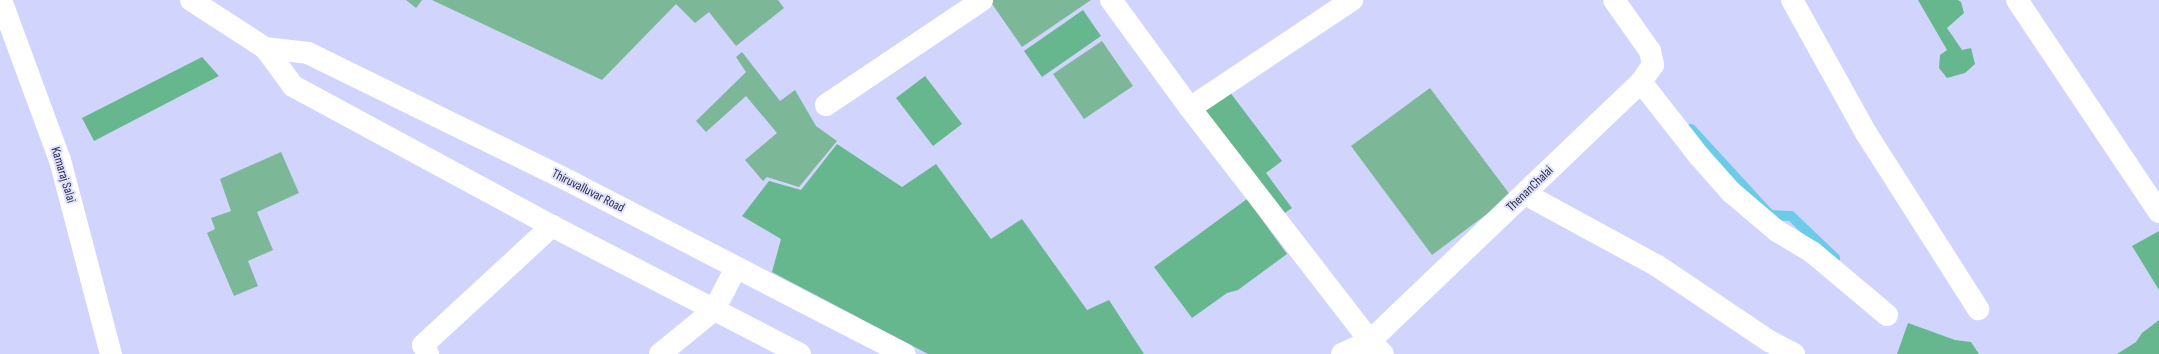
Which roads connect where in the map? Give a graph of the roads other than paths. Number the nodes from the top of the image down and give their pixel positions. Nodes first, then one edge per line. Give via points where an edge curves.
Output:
1 (1, 0) edge
2 (191, 0) edge
3 (982, 0) edge
4 (1111, 0) edge
5 (1352, 0) edge
6 (1614, 0) edge
7 (1792, 0) edge
8 (2017, 0) edge
9 (265, 48) junction
10 (1641, 82) junction
11 (826, 105) dead end
12 (1190, 108) junction
13 (1525, 194) junction
14 (2159, 212) edge
15 (552, 226) junction
16 (736, 268) junction
17 (1978, 309) dead end
18 (714, 310) junction
19 (1887, 315) dead end
20 (1377, 347) edge
21 (1766, 348) edge
22 (111, 354) edge
23 (428, 354) edge
24 (660, 354) edge
25 (800, 354) edge
26 (905, 354) edge
27 (1342, 354) edge
28 (1794, 354) edge

1 - 22 street, Kamaraj Salai via 60,160
2 - 9 street, Thiruvalluvar Road
3 - 11 street
4 - 12 street
5 - 12 street
6 - 10 street, ThenanChalai via 1650,51 1653,65
7 - 17 street via 1866,133
8 - 14 street
9 - 15 street, Thiruvalluvar Road via 293,86
9 - 16 street, Thiruvalluvar Road via 308,53 575,184
10 - 13 street, ThenanChalai
10 - 19 street via 1731,192 1778,231 1812,252
12 - 20 street
13 - 20 street, ThenanChalai
13 - 21 street via 1656,265
15 - 18 street, Thiruvalluvar Road
15 - 23 street via 423,345
16 - 18 street
16 - 26 street, Thiruvalluvar Road
18 - 24 street
18 - 25 street, Thiruvalluvar Road
20 - 27 street, ThenanChalai
21 - 28 street

